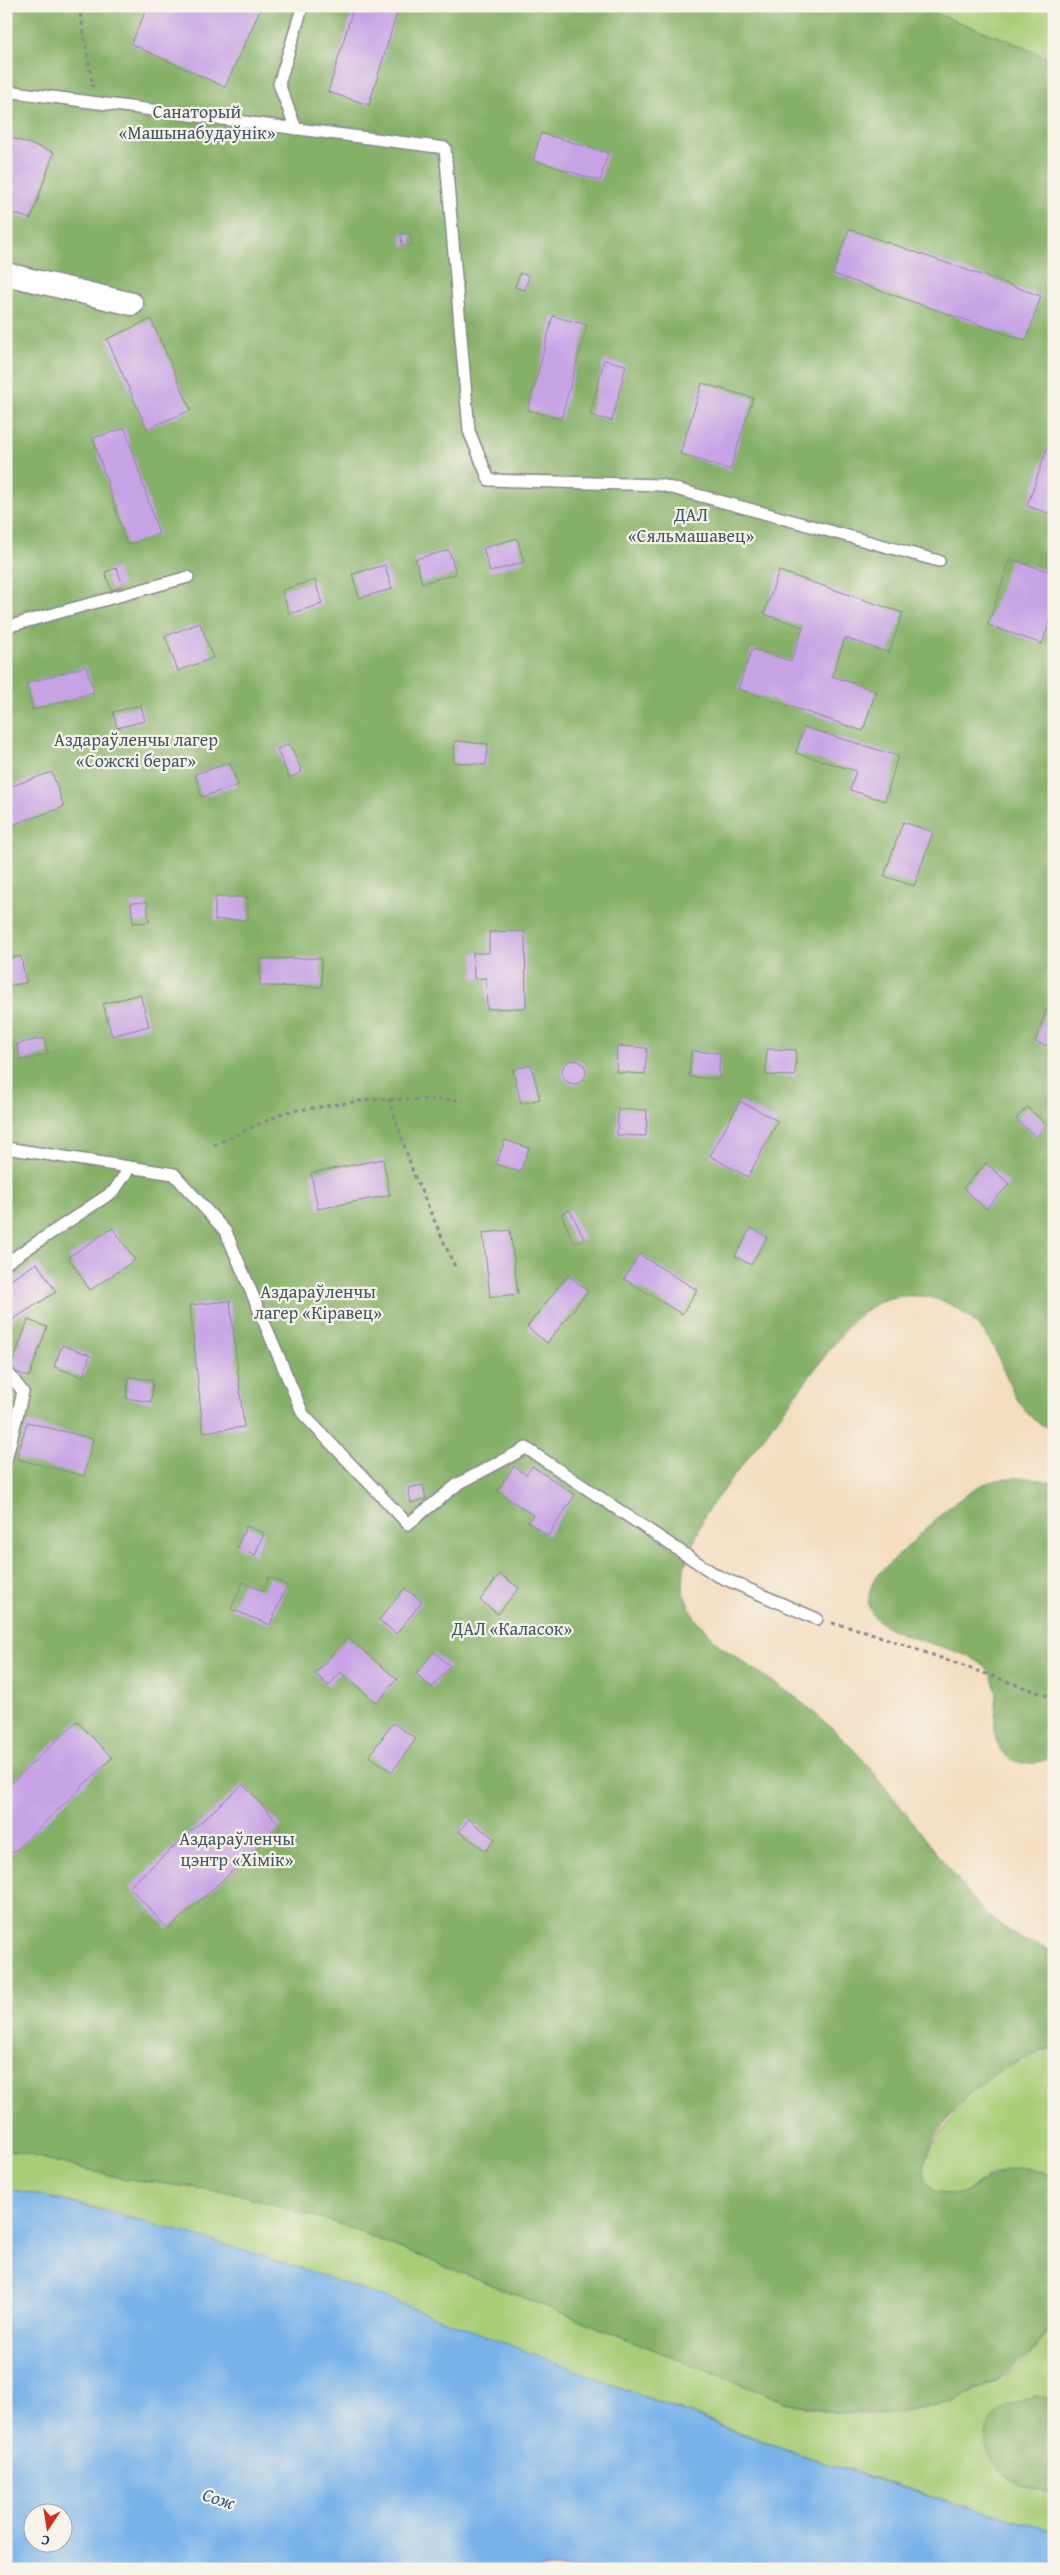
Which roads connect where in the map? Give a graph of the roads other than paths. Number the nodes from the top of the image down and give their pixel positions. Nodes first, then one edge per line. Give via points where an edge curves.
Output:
1 (305, 6) edge
2 (6, 91) edge
3 (296, 129) junction
4 (6, 274) edge
5 (132, 304) dead end
6 (939, 561) dead end
7 (188, 576) dead end
8 (6, 627) edge
9 (6, 1148) edge
10 (130, 1167) junction
11 (6, 1263) edge
12 (6, 1370) edge
13 (6, 1460) edge
14 (817, 1619) road end

1 - 3 lane via 279,84
2 - 3 lane
3 - 6 lane via 445,148 469,431 489,480 661,485
4 - 5 street
7 - 8 lane
9 - 10 lane
10 - 11 lane via 114,1191
10 - 14 lane via 174,1174 226,1232 303,1414 408,1524 458,1484 526,1448 716,1575
12 - 13 lane via 23,1392

